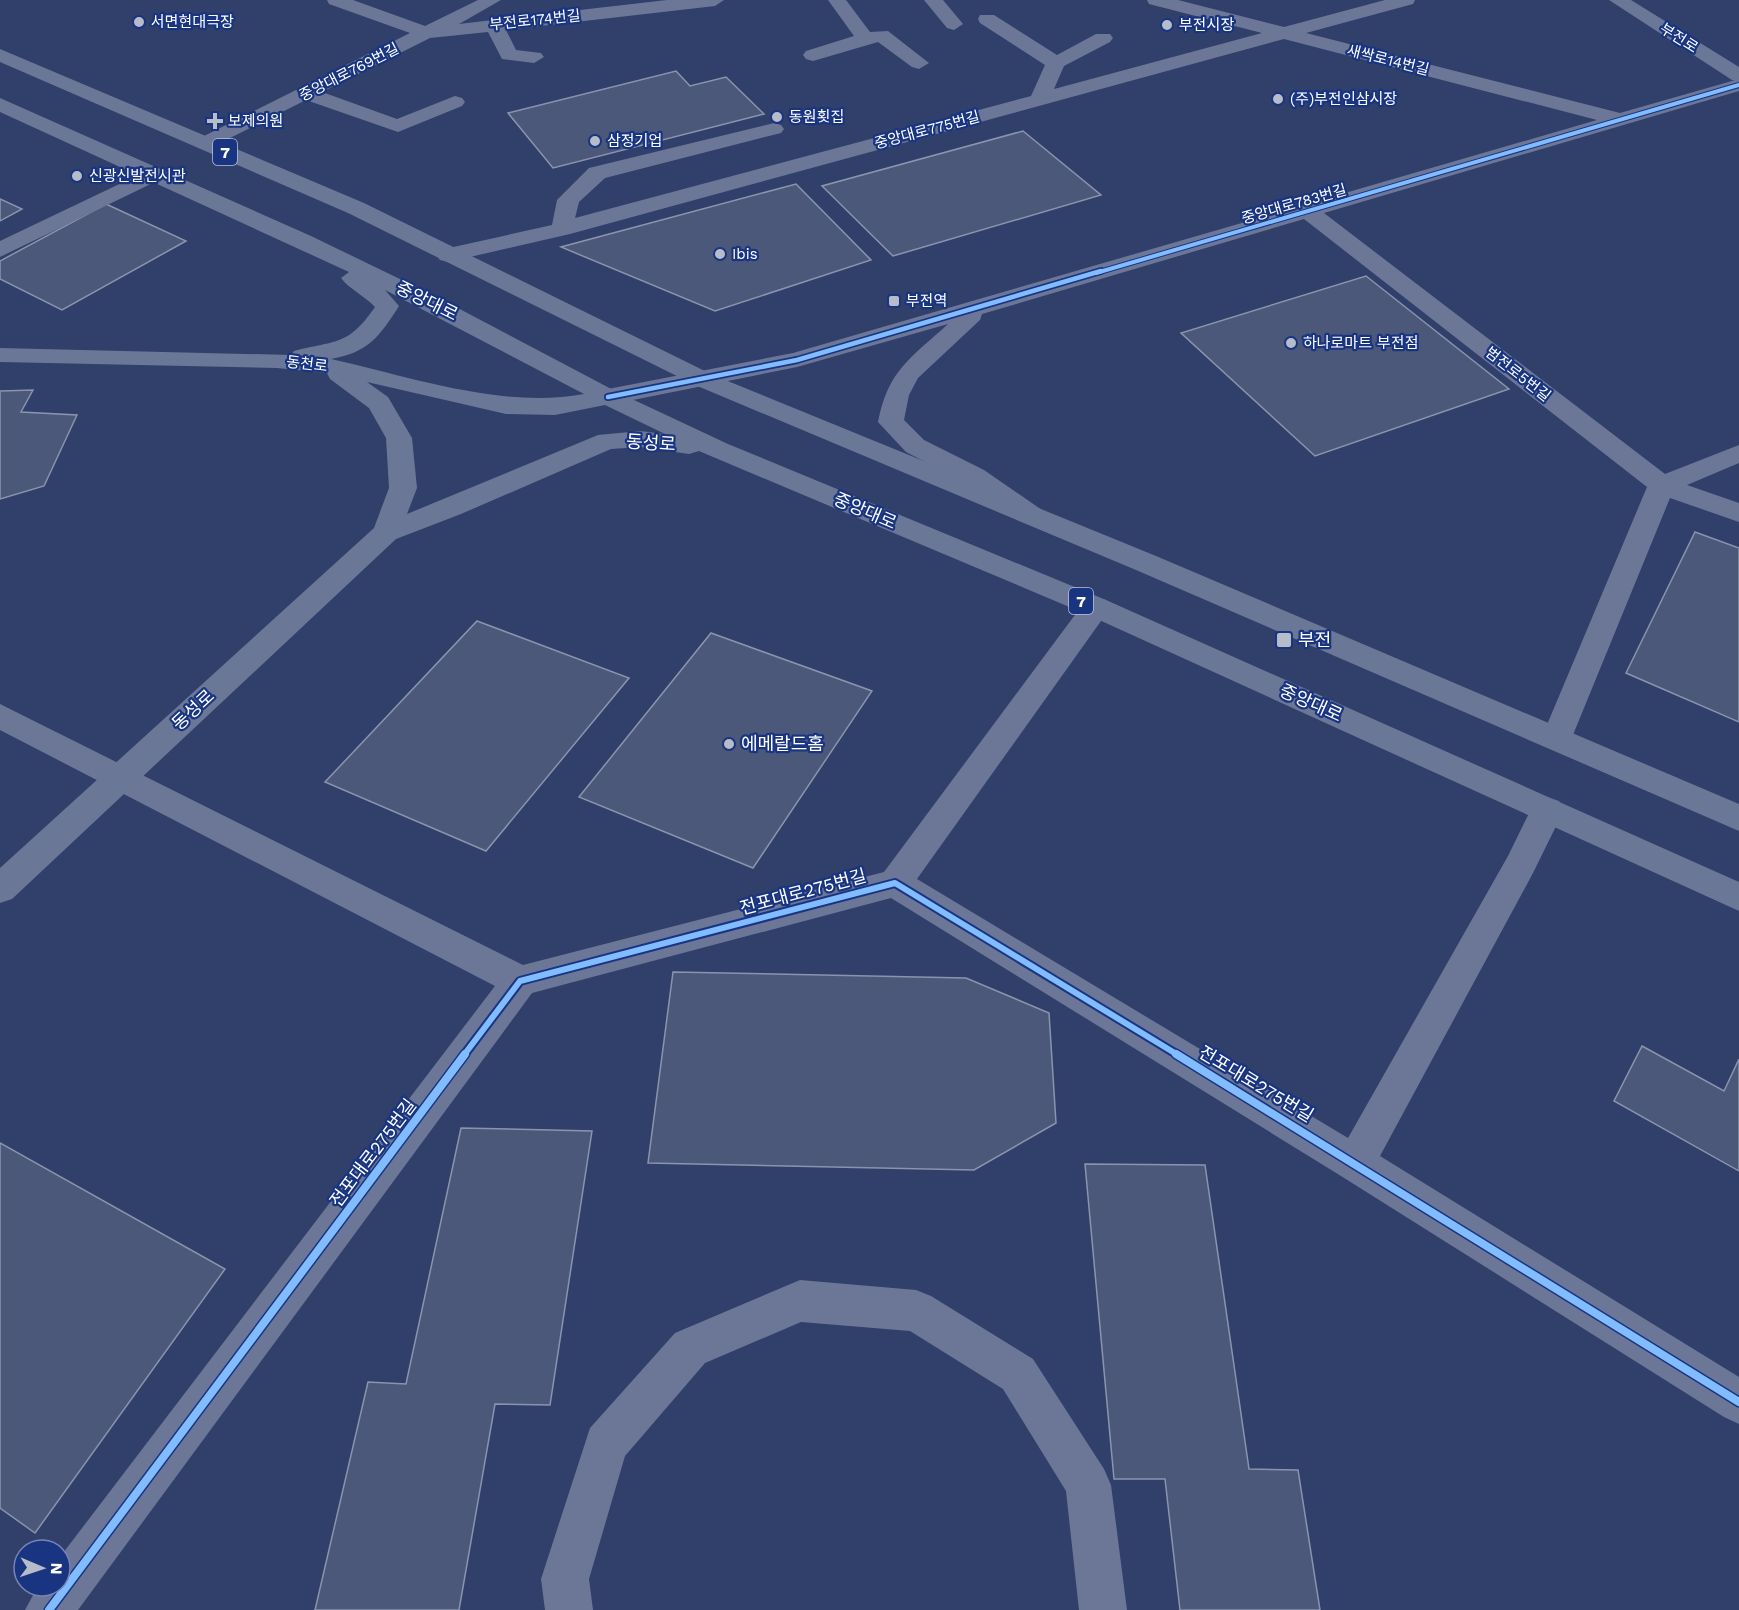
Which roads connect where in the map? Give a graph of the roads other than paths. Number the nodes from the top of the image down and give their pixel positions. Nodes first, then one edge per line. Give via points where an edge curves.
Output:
1 (336, 0) edge
2 (492, 0) edge
3 (715, 0) edge
4 (837, 0) edge
5 (933, 0) edge
6 (1156, 0) edge
7 (1406, 0) edge
8 (1618, 0) edge
9 (987, 19) dead end
10 (954, 24) dead end
11 (494, 25) junction
12 (427, 33) junction
13 (1286, 33) junction
14 (1102, 38) dead end
15 (865, 39) junction
16 (0, 55) edge
17 (813, 56) dead end
18 (534, 57) dead end
19 (919, 63) dead end
20 (1056, 63) junction
21 (1739, 76) edge
22 (1739, 85) edge
23 (308, 93) junction
24 (1039, 99) junction
25 (455, 102) dead end
26 (0, 104) edge
27 (1621, 120) junction
28 (774, 129) dead end
29 (205, 143) junction
30 (153, 174) junction
31 (1309, 212) junction
32 (562, 229) junction
33 (303, 241) junction
34 (0, 250) edge
35 (448, 255) junction
36 (976, 310) junction
37 (0, 355) edge
38 (277, 361) junction
39 (329, 366) junction
40 (704, 380) junction
41 (608, 398) junction
42 (719, 450) junction
43 (1739, 453) edge
44 (1662, 485) junction
45 (1739, 513) edge
46 (1039, 520) junction
47 (386, 532) junction
48 (1096, 607) junction
49 (0, 716) edge
50 (1557, 739) junction
51 (121, 777) junction
52 (1547, 810) junction
53 (1739, 818) edge
54 (895, 883) junction
55 (0, 889) edge
56 (1739, 897) edge
57 (520, 981) junction
58 (1355, 1162) junction
59 (1739, 1402) edge
60 (49, 1610) edge
61 (569, 1610) edge
62 (1103, 1610) edge

1 - 12 street
2 - 12 street, 중앙대로769번길
3 - 11 street, 부전로174번길
4 - 15 street
5 - 10 street
6 - 13 street, 새싹로14번길
7 - 13 street, 중앙대로775번길
8 - 21 main road, 부전로
9 - 20 street
11 - 12 street, 부전로174번길
11 - 18 street via 509,55
12 - 23 street, 중앙대로769번길
13 - 24 street, 중앙대로775번길
13 - 27 street, 새싹로14번길
14 - 20 street
15 - 17 street
15 - 19 street via 881,35
16 - 29 main road, 7
20 - 24 street
22 - 27 street, 중앙대로783번길
23 - 25 street via 398,126
23 - 29 street, 중앙대로769번길
24 - 32 street, 중앙대로775번길
26 - 30 main road, 중앙대로 / 7
27 - 31 street, 중앙대로783번길
28 - 32 street via 597,173 568,200
29 - 35 main road, 7 via 356,208
30 - 33 main road, 중앙대로 / 7
30 - 34 street
31 - 36 street, 중앙대로783번길
31 - 44 street, 범전로5번길
32 - 35 street, 중앙대로775번길
33 - 38 main road via 371,289 387,306 368,335 339,350
33 - 41 main road, 중앙대로 / 7 via 517,346
35 - 40 main road, 7
36 - 40 street, 중앙대로783번길 via 797,360
36 - 46 street via 908,374 896,396 891,422 915,446 974,476
37 - 38 main road, 동천로
38 - 39 main road, 동천로
39 - 41 main road, 동천로 via 506,406 555,407
39 - 47 main road, 동성로 via 379,403 399,438 403,488
40 - 41 street, 중앙대로783번길
40 - 46 main road, 7
41 - 42 main road, 중앙대로 / 7
42 - 47 main road, 동성로 via 640,440 607,441
42 - 48 main road, 중앙대로 / 7
43 - 44 street
44 - 45 street, 범전로5번길
44 - 50 street
46 - 50 main road, 7
47 - 51 main road, 동성로
48 - 52 main road, 중앙대로 / 7
48 - 54 street
49 - 51 street
50 - 53 main road, 7
51 - 55 main road, 동성로
51 - 57 street
52 - 56 main road, 중앙대로 / 7
52 - 58 street
54 - 57 street, 전포대로275번길
54 - 58 street, 전포대로275번길
57 - 60 street, 전포대로275번길
58 - 59 street, 전포대로275번길
61 - 62 street via 564,1579 606,1444 690,1348 800,1301 916,1311 1018,1374 1088,1485

